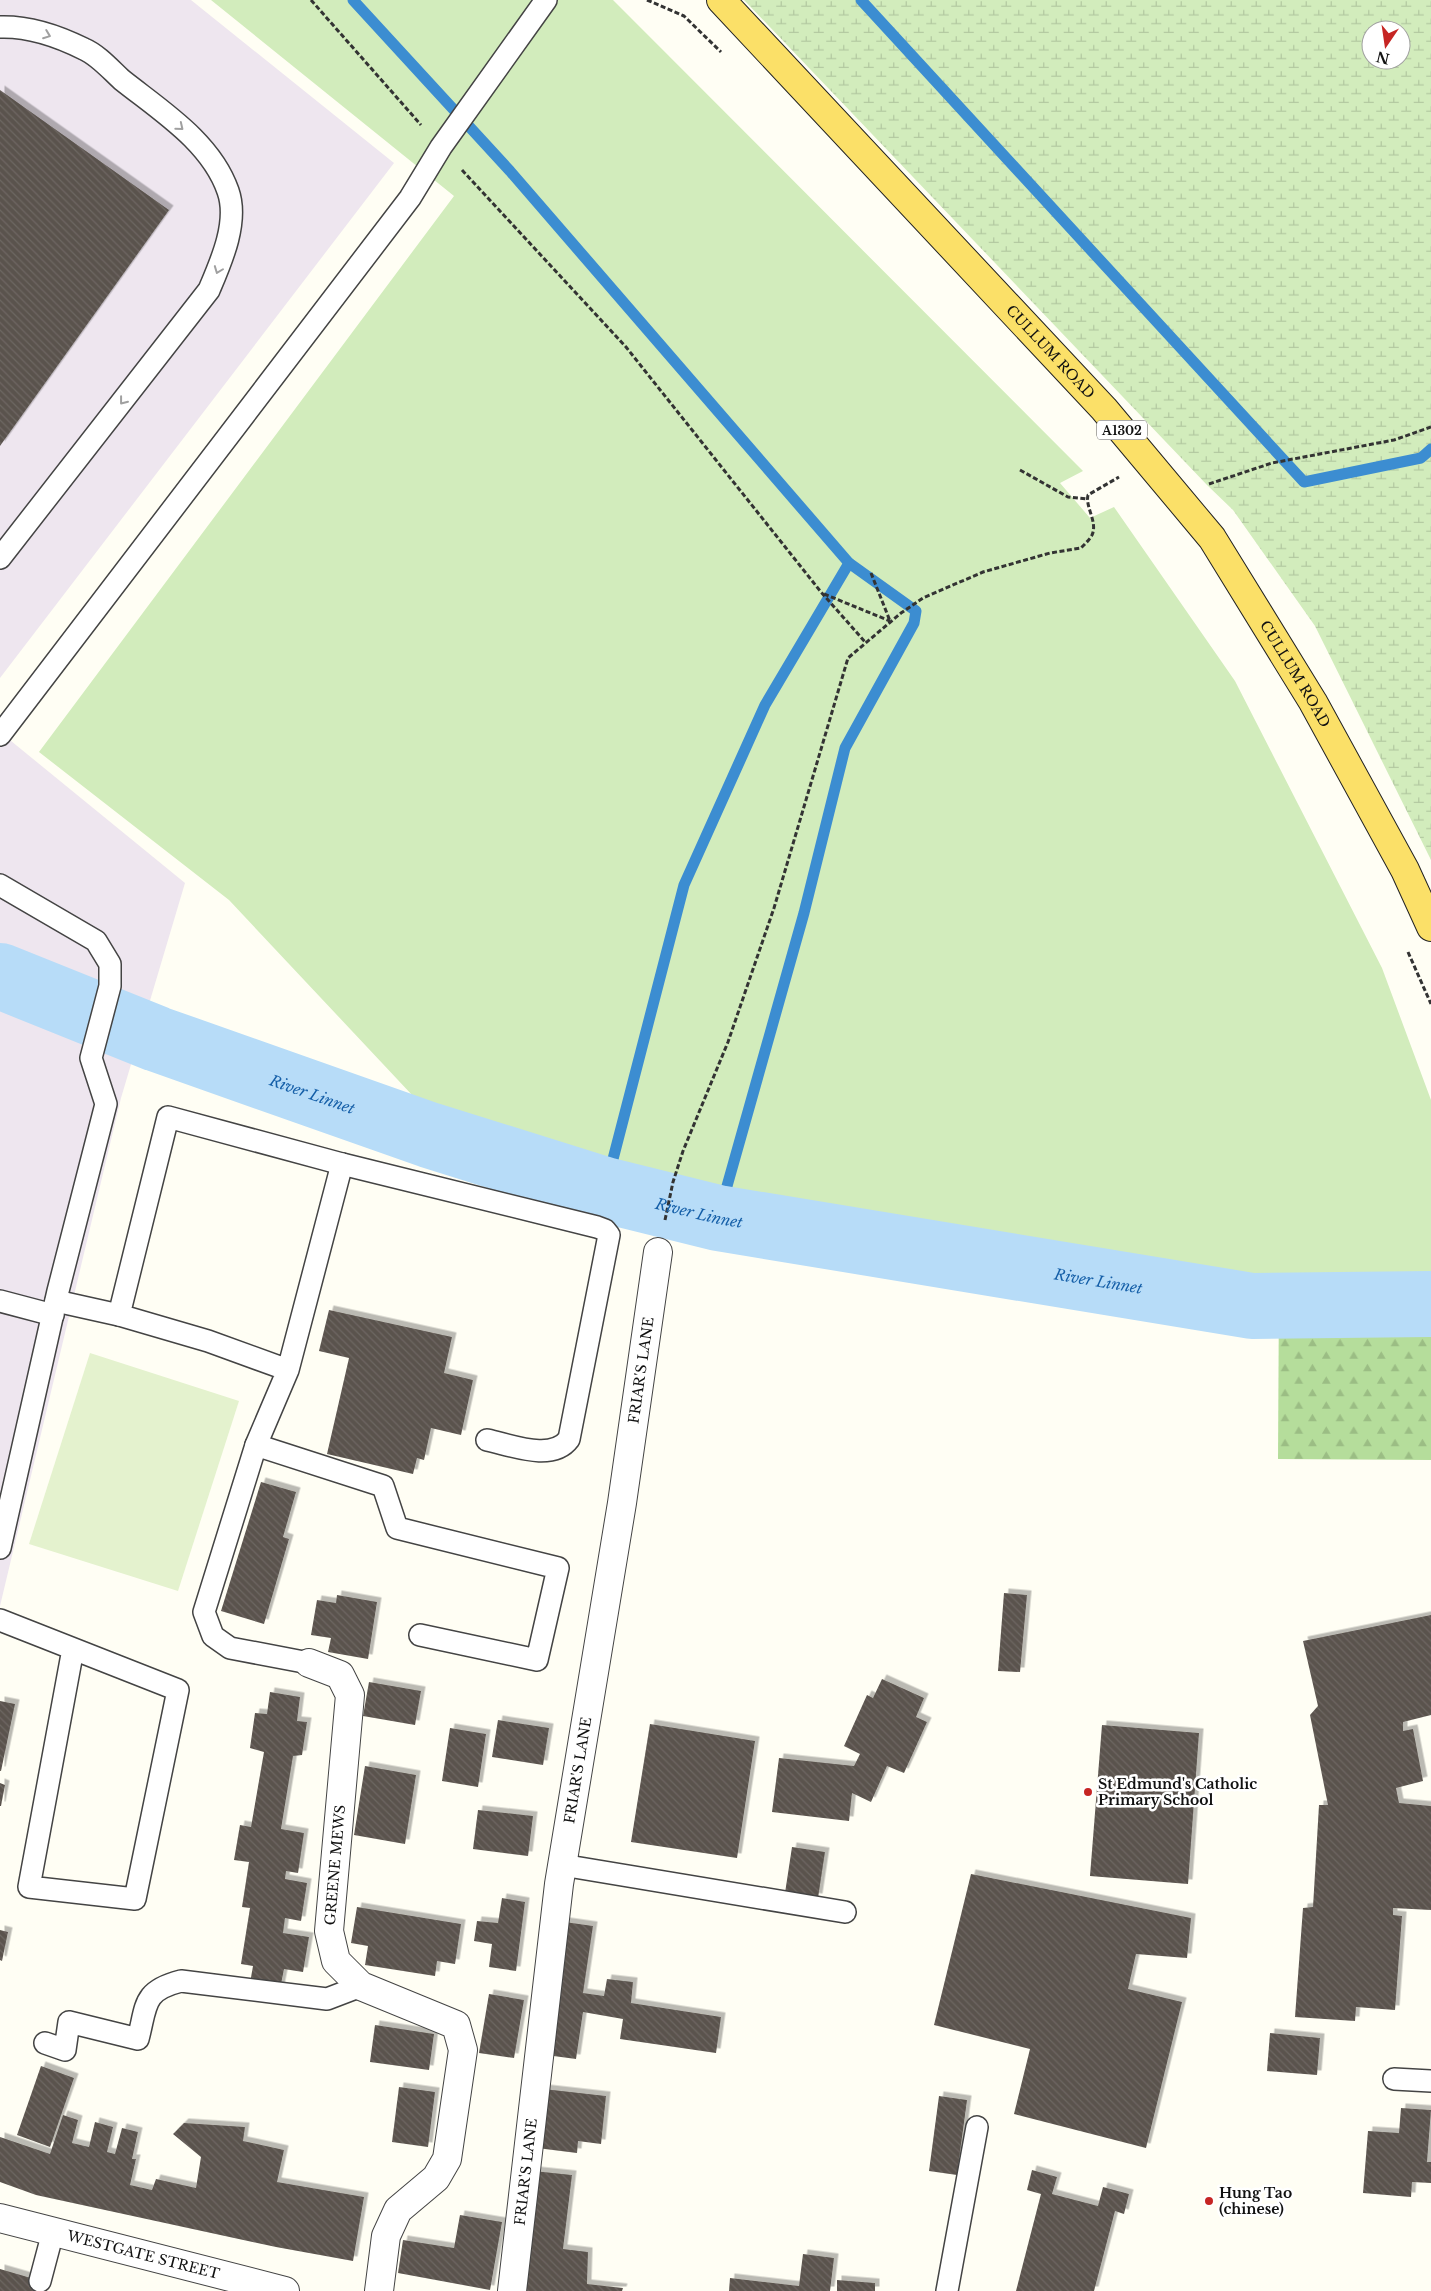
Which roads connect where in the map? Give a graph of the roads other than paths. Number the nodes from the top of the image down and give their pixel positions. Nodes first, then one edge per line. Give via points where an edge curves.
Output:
1 (546, 0) edge
2 (721, 0) edge
3 (0, 27) edge
4 (0, 558) edge
5 (0, 735) edge
6 (0, 885) edge
7 (1431, 927) edge
8 (342, 1164) junction
9 (658, 1252) dead end
10 (0, 1301) edge
11 (54, 1308) junction
12 (119, 1315) junction
13 (288, 1370) junction
14 (487, 1440) dead end
15 (256, 1445) junction
16 (0, 1548) edge
17 (0, 1620) edge
18 (420, 1635) dead end
19 (73, 1649) junction
20 (309, 1663) joint
21 (562, 1865) junction
22 (845, 1912) dead end
23 (361, 1986) junction
24 (46, 2043) dead end
25 (1394, 2079) dead end
26 (1431, 2081) edge
27 (977, 2127) dead end
28 (0, 2218) edge
29 (53, 2232) junction
30 (40, 2281) dead end
31 (269, 2289) edge
32 (379, 2291) edge
33 (512, 2291) edge
34 (947, 2291) edge

1 - 5 lane via 410,198
2 - 7 main road, CULLUM ROAD / A1302 via 1104,409 1212,538 1313,702 1405,870
3 -> 4 lane via 35,30 86,50 190,135 216,165 229,193 231,222 210,290
6 - 11 lane via 96,941 110,964 110,986 91,1058 106,1104
8 - 12 lane via 168,1117
8 - 13 lane
8 - 14 lane via 605,1230 608,1236 569,1439 564,1446 546,1451
9 - 21 street, FRIAR'S LANE via 622,1503
10 - 11 lane
11 - 12 lane
11 - 16 lane
12 - 13 lane via 208,1341
13 - 15 lane
15 - 18 lane via 383,1486 398,1528 558,1568 537,1660
15 - 20 lane via 204,1612 213,1636 230,1648
17 - 19 lane
19 - 19 lane via 178,1690 135,1899 29,1887
20 - 23 street, GREENE MEWS via 340,1675 350,1695 329,1931 336,1960
21 - 22 lane
21 - 33 street, FRIAR'S LANE
23 - 24 lane via 327,1999 181,1981 162,1986 149,1996 138,2040 69,2022 65,2050
23 - 32 street, GREENE MEWS via 456,2025 463,2050 447,2159 436,2178 398,2210 386,2236
25 - 26 lane
27 - 34 lane
28 - 29 street, WESTGATE STREET
29 - 30 lane
29 - 31 street, WESTGATE STREET

